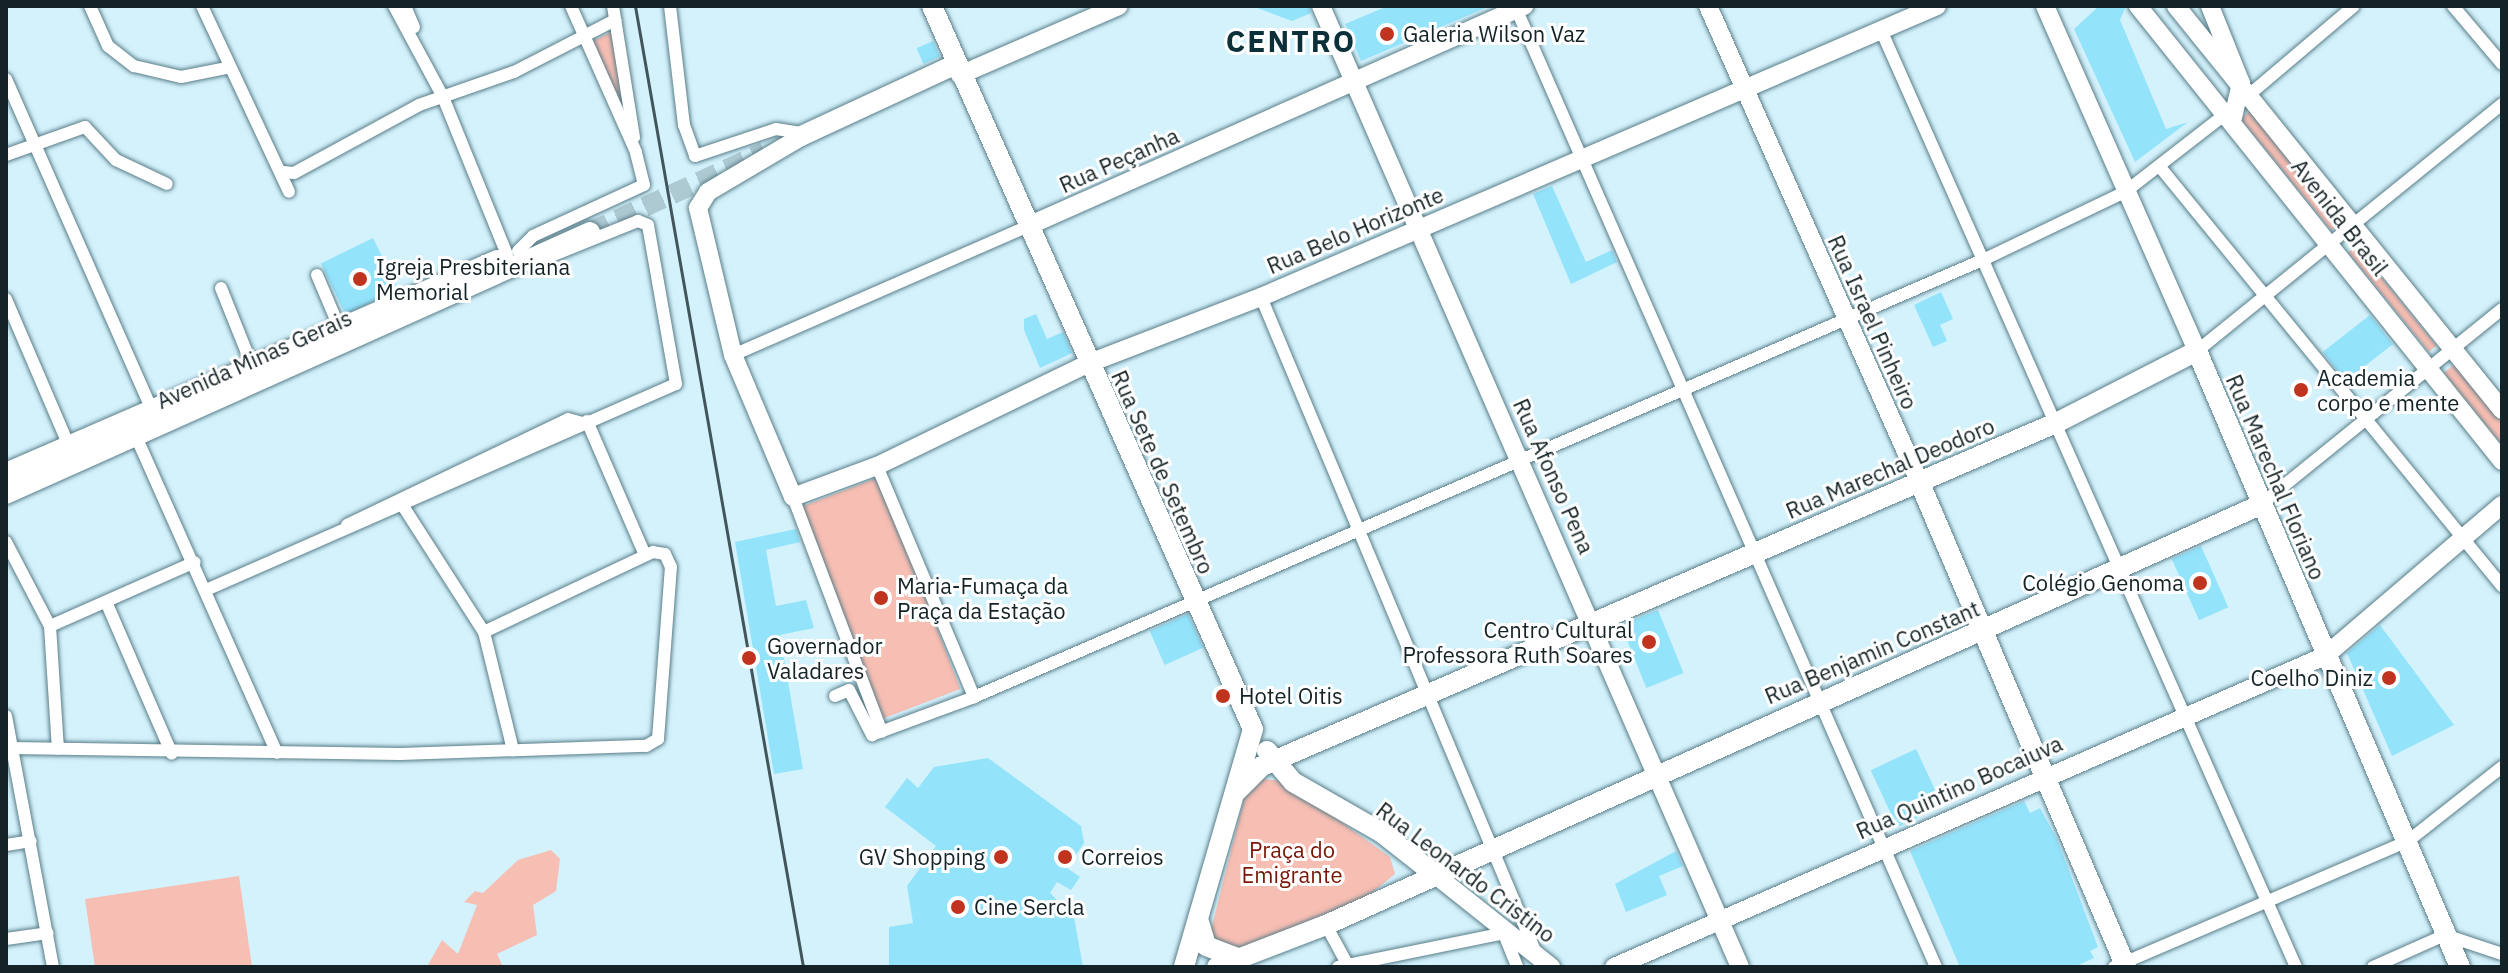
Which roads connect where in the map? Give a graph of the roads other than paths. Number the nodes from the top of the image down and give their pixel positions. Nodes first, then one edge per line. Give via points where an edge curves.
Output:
1 (90, 6) edge
2 (202, 6) edge
3 (394, 6) edge
4 (405, 6) edge
5 (571, 6) edge
6 (613, 6) edge
7 (670, 6) edge
8 (932, 6) edge
9 (1091, 6) edge
10 (1119, 6) edge
11 (1321, 6) edge
12 (1708, 6) edge
13 (1937, 6) edge
14 (2045, 6) edge
15 (2138, 6) edge
16 (2176, 6) edge
17 (2210, 6) edge
18 (2354, 6) edge
19 (2453, 6) edge
20 (1518, 7) edge
21 (615, 20) junction
22 (1881, 30) junction
23 (585, 40) junction
24 (2502, 64) edge
25 (227, 68) junction
26 (958, 69) junction
27 (6, 79) edge
28 (1353, 83) junction
29 (1742, 90) junction
30 (440, 91) junction
31 (2238, 103) junction
32 (2502, 104) edge
33 (802, 136) junction
34 (36, 143) junction
35 (636, 152) junction
36 (6, 155) edge
37 (1585, 157) junction
38 (2160, 167) junction
39 (283, 172) junction
40 (167, 184) dead end
41 (289, 192) dead end
42 (2125, 192) junction
43 (1028, 226) junction
44 (588, 227) tunnel mouth
45 (1419, 229) junction
46 (2352, 229) junction
47 (2332, 246) junction
48 (515, 257) junction
49 (1987, 258) junction
50 (317, 275) dead end
51 (221, 288) dead end
52 (2265, 296) junction
53 (1261, 297) junction
54 (6, 299) edge
55 (2502, 309) edge
56 (1845, 317) junction
57 (343, 336) junction
58 (2453, 349) junction
59 (2197, 351) junction
60 (733, 355) junction
61 (1087, 364) junction
62 (253, 368) junction
63 (2428, 369) junction
64 (1686, 386) junction
65 (2502, 410) edge
66 (153, 412) junction
67 (2366, 418) junction
68 (585, 422) junction
69 (2058, 422) junction
70 (133, 430) junction
71 (70, 448) junction
72 (1521, 461) junction
73 (2502, 461) edge
74 (877, 466) junction
75 (6, 473) edge
76 (1919, 481) junction
77 (6, 494) edge
78 (793, 497) junction
79 (2260, 505) junction
80 (2502, 505) edge
81 (403, 506) junction
82 (341, 529) junction
83 (1355, 533) junction
84 (2466, 537) junction
85 (6, 542) edge
86 (1757, 552) junction
87 (645, 555) junction
88 (195, 562) junction
89 (2125, 569) junction
90 (2502, 586) edge
91 (206, 590) junction
92 (1195, 602) junction
93 (107, 604) junction
94 (1591, 622) junction
95 (50, 626) junction
96 (1983, 630) junction
97 (484, 632) junction
98 (2325, 656) junction
99 (835, 696) dead end
100 (974, 697) junction
101 (1430, 697) junction
102 (1821, 699) junction
103 (2190, 714) junction
104 (6, 716) edge
105 (1253, 729) junction
106 (882, 732) junction
107 (12, 748) junction
108 (58, 749) junction
109 (513, 750) junction
110 (277, 753) junction
111 (172, 754) junction
112 (1273, 761) junction
113 (2502, 767) edge
114 (1658, 774) junction
115 (2042, 776) junction
116 (1237, 791) junction
117 (1382, 833) junction
118 (31, 841) junction
119 (2408, 841) junction
120 (6, 845) edge
121 (1496, 846) junction
122 (1883, 847) junction
123 (1433, 873) junction
124 (2267, 900) junction
125 (1372, 904) junction
126 (1521, 911) junction
127 (1198, 919) junction
128 (1719, 920) junction
129 (1326, 925) junction
130 (48, 933) junction
131 (1504, 934) junction
132 (2445, 935) junction
133 (6, 939) edge
134 (2502, 954) edge
135 (1238, 958) junction
136 (1544, 961) edge
137 (1342, 965) edge
138 (2121, 965) edge
139 (53, 967) edge
140 (1184, 967) edge
141 (1217, 967) edge
142 (1517, 967) edge
143 (1614, 967) edge
144 (1740, 967) edge
145 (1936, 967) edge
146 (2296, 967) edge
147 (2373, 967) edge
148 (2460, 967) edge

1 - 25 street via 108,46 134,66 171,76
2 - 25 street
3 - 30 street
4 - 30 street
5 - 23 street
6 - 21 street
7 - 33 street via 687,144 704,157 776,129
8 - 26 main road, Rua Sete de Setembro
9 - 26 street
10 - 26 street
11 - 28 street, Rua Afonso Pena
12 - 29 street, Rua Israel Pinheiro
13 - 22 street, Rua Belo Horizonte
14 - 42 street, Rua Marechal Floriano
15 - 31 street, Avenida Brasil
16 - 31 street
17 - 31 street
18 - 31 street
19 - 24 street
20 - 28 street, Rua Peçanha
20 - 37 street
21 - 23 street
21 - 35 street
22 - 29 street, Rua Belo Horizonte
22 - 49 street
23 - 30 street
23 - 35 street
25 - 39 street
26 - 33 main road
26 - 43 main road, Rua Sete de Setembro
27 - 34 street
28 - 43 street, Rua Peçanha
28 - 45 street, Rua Afonso Pena
29 - 37 street, Rua Belo Horizonte
29 - 56 street, Rua Israel Pinheiro
30 - 39 street via 294,173
30 - 48 street
31 - 38 street
31 - 46 street
31 - 47 street, Avenida Brasil
32 - 46 street, Rua Marechal Deodoro
33 - 60 street via 708,192 698,208
34 - 36 street
34 - 40 street via 85,127 116,160
34 - 66 street
35 - 48 street, Avenida Minas Gerais via 644,181 636,194 533,236
37 - 45 street, Rua Belo Horizonte
37 - 64 street
38 - 42 street
38 - 52 street
39 - 41 street
42 - 49 street
42 - 59 street, Rua Marechal Floriano
43 - 60 street, Rua Peçanha
43 - 61 main road, Rua Sete de Setembro
44 - 48 main road, Avenida Minas Gerais
45 - 53 street, Rua Belo Horizonte
45 - 72 street, Rua Afonso Pena
46 - 47 street, Rua Marechal Deodoro
46 - 58 street
47 - 52 street, Rua Marechal Deodoro
47 - 63 street, Avenida Brasil
48 - 57 main road, Avenida Minas Gerais
48 - 68 street, Avenida Minas Gerais via 549,262 643,222 651,231 676,384
49 - 56 street
49 - 69 street
50 - 57 street
51 - 62 street
52 - 59 street, Rua Marechal Deodoro
52 - 67 street
53 - 61 street, Rua Belo Horizonte
53 - 83 street
54 - 71 street
55 - 58 street, Rua Benjamin Constant
56 - 64 street
56 - 76 street, Rua Israel Pinheiro
57 - 62 main road, Avenida Minas Gerais
57 - 70 main road, Avenida Minas Gerais
58 - 63 street, Rua Benjamin Constant
58 - 65 street
59 - 69 main road, Rua Marechal Deodoro
59 - 79 main road, Rua Marechal Floriano
60 - 78 street
61 - 74 street, Rua Belo Horizonte
61 - 92 main road, Rua Sete de Setembro
62 - 66 main road, Avenida Minas Gerais
63 - 67 street, Rua Benjamin Constant
63 - 73 street, Avenida Brasil
64 - 72 street
64 - 86 street
66 - 70 main road, Avenida Minas Gerais
67 - 79 street, Rua Benjamin Constant
67 - 84 street
68 - 81 street via 575,433
68 - 82 street via 568,419 361,513
68 - 87 street
69 - 76 main road, Rua Marechal Deodoro
69 - 89 street
70 - 71 main road, Avenida Minas Gerais
70 - 77 main road, Avenida Minas Gerais
70 - 88 street
71 - 75 main road, Avenida Minas Gerais
72 - 83 street
72 - 94 street, Rua Afonso Pena
74 - 78 street, Rua Belo Horizonte
74 - 100 street
76 - 86 main road, Rua Marechal Deodoro
76 - 96 main road, Rua Israel Pinheiro
78 - 106 street
79 - 89 main road, Rua Benjamin Constant
79 - 98 main road, Rua Marechal Floriano
80 - 84 street, Rua Quintino Bocaiuva
81 - 82 street
81 - 97 street
82 - 91 street
83 - 92 street
83 - 101 street
84 - 90 street
84 - 98 street, Rua Quintino Bocaiuva
85 - 95 street
86 - 94 main road, Rua Marechal Deodoro
86 - 102 street
87 - 97 street
87 - 109 street via 662,552 671,567 660,732 646,746
88 - 91 street
88 - 93 street
89 - 96 main road, Rua Benjamin Constant
89 - 103 street
91 - 110 street
92 - 100 street
92 - 105 main road, Rua Sete de Setembro
93 - 95 street
93 - 111 street
94 - 101 main road, Rua Marechal Deodoro
94 - 114 street, Rua Afonso Pena
95 - 108 street
96 - 102 main road, Rua Benjamin Constant
96 - 115 main road, Rua Israel Pinheiro
97 - 109 street
98 - 103 street, Rua Quintino Bocaiuva
98 - 119 main road, Rua Marechal Floriano
99 - 106 street via 849,690 868,734
100 - 106 street
101 - 112 main road, Rua Marechal Deodoro
101 - 121 street
102 - 114 main road, Rua Benjamin Constant
102 - 122 street
103 - 115 street, Rua Quintino Bocaiuva
103 - 124 street
104 - 107 street
105 - 112 main road
105 - 116 main road
107 - 108 street
107 - 118 street
108 - 111 street
109 - 110 street
110 - 111 street
112 - 116 main road
112 - 117 main road, Rua Leonardo Cristino via 1293,782
113 - 119 street
114 - 121 main road, Rua Benjamin Constant
114 - 128 street, Rua Afonso Pena
115 - 122 street, Rua Quintino Bocaiuva
115 - 138 main road, Rua Israel Pinheiro
116 - 127 main road
117 - 123 main road, Rua Leonardo Cristino
117 - 125 main road via 1401,871
118 - 120 street
118 - 130 street
119 - 124 street
119 - 132 main road, Rua Marechal Floriano
121 - 123 main road, Rua Benjamin Constant
121 - 126 street
122 - 128 street, Rua Quintino Bocaiuva
122 - 145 street
123 - 125 main road, Rua Benjamin Constant
123 - 131 street, Rua Leonardo Cristino
124 - 138 street
124 - 146 street
125 - 129 main road, Rua Benjamin Constant
126 - 131 street via 1518,925
126 - 136 street
127 - 135 main road via 1208,949
127 - 140 main road
128 - 143 street, Rua Quintino Bocaiuva
128 - 144 street, Rua Afonso Pena
129 - 135 main road, Rua Benjamin Constant
129 - 137 street
130 - 133 street
130 - 139 street
131 - 136 street, Rua Leonardo Cristino
131 - 137 street
131 - 142 street
132 - 134 street
132 - 147 street
132 - 148 main road, Rua Marechal Floriano
135 - 141 main road, Rua Benjamin Constant

